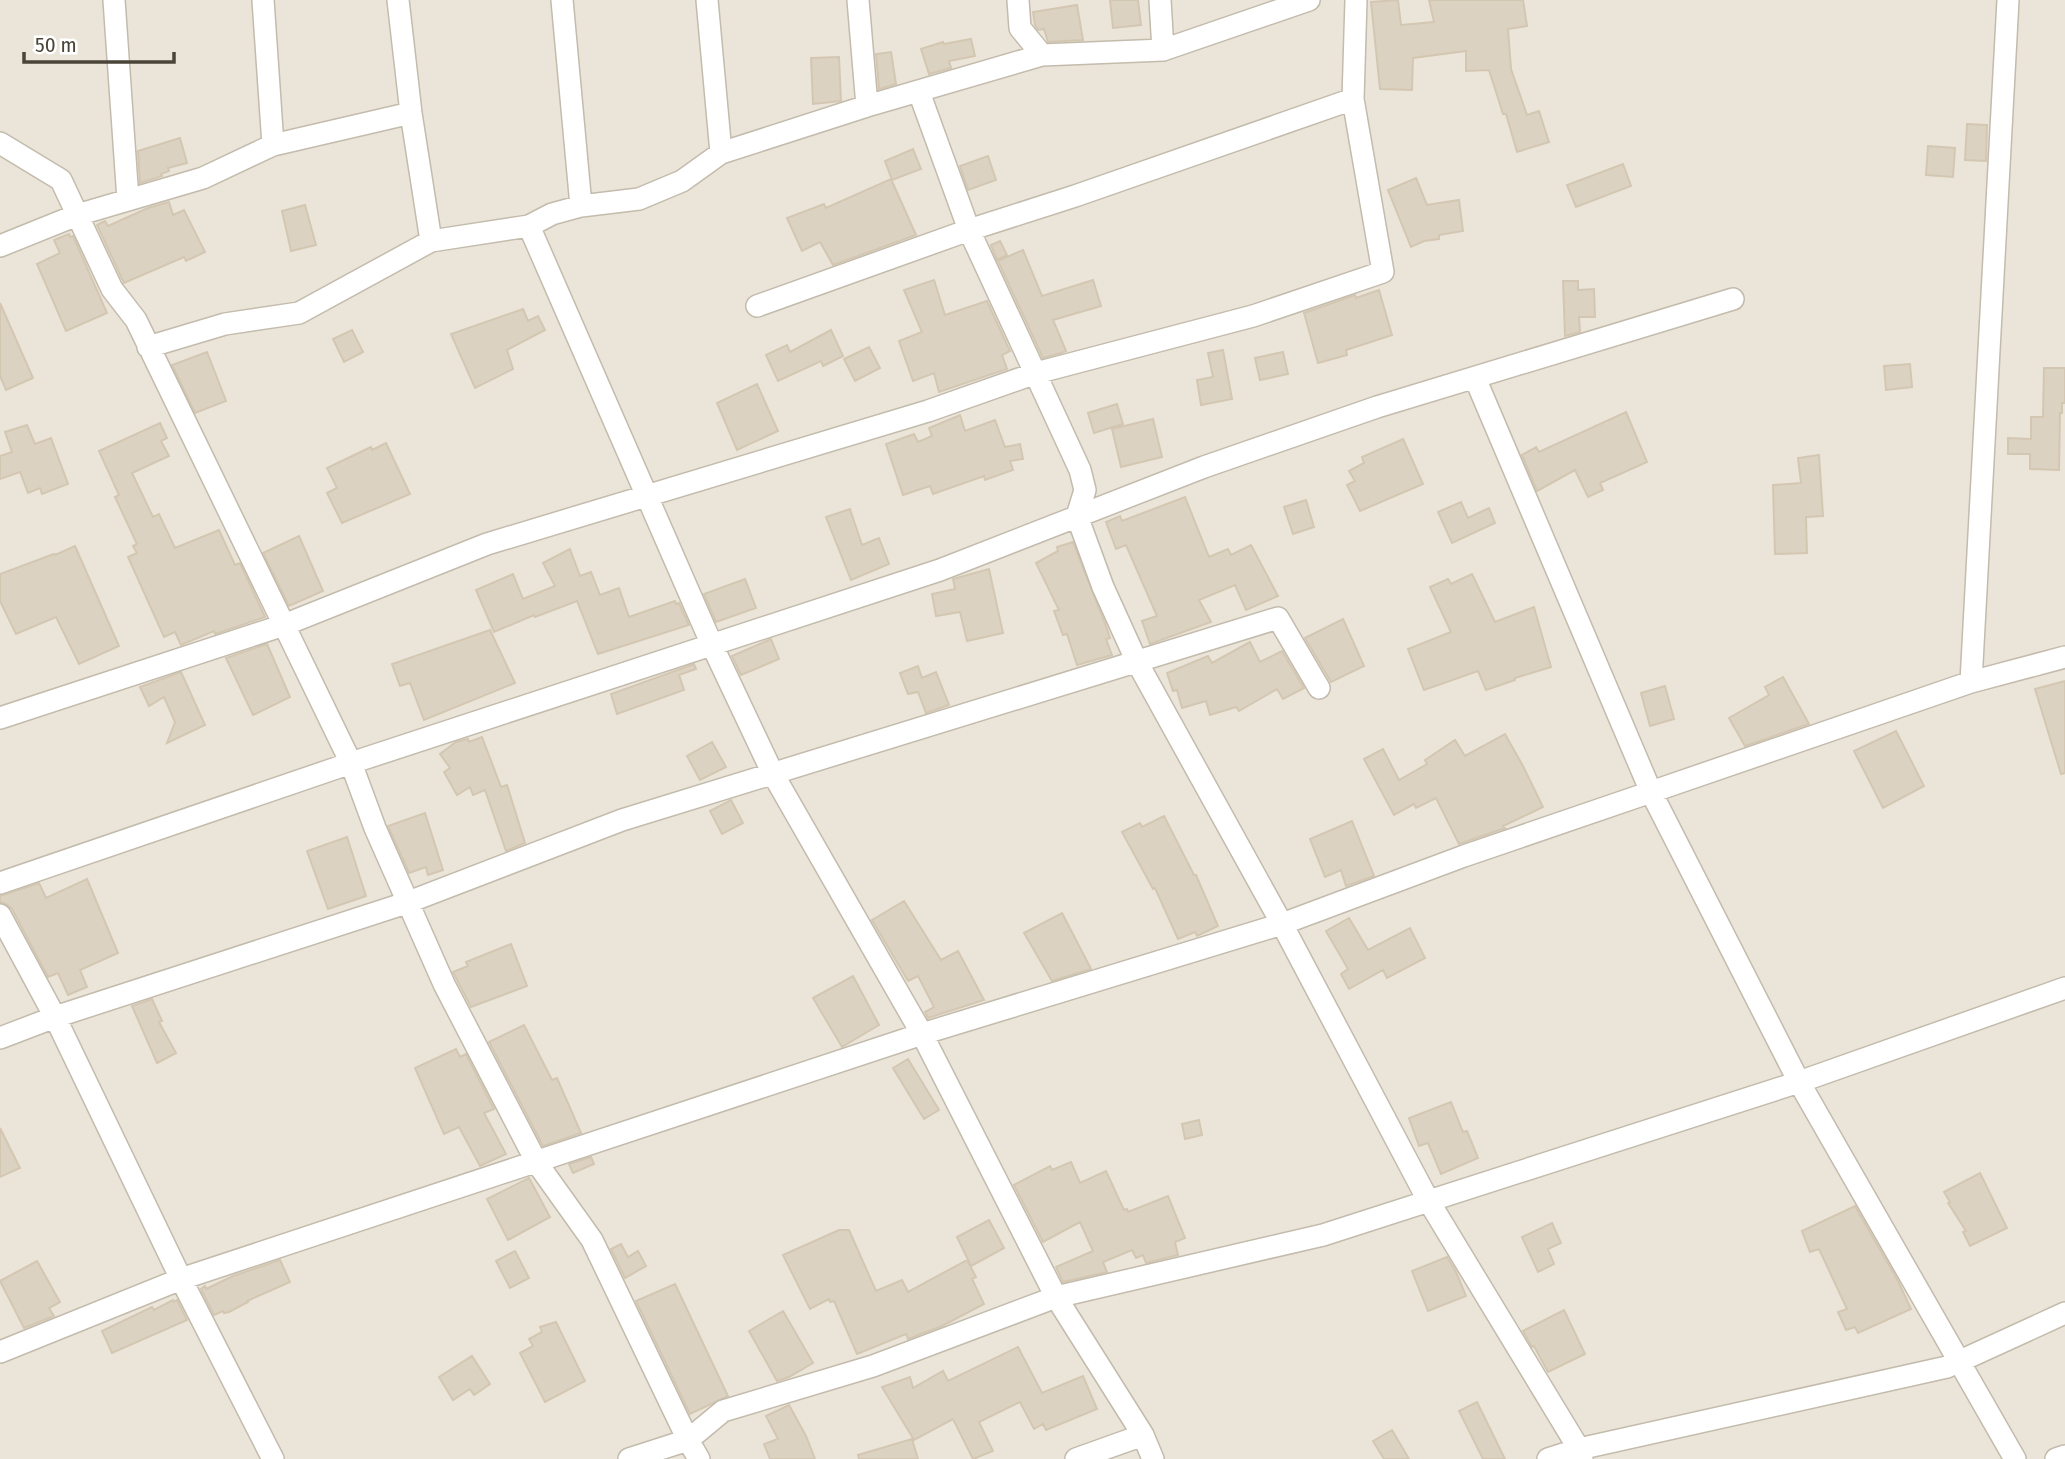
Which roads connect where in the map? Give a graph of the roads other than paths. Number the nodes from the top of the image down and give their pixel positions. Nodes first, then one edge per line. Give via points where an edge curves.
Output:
1 (114, 0) edge
2 (263, 0) edge
3 (398, 0) edge
4 (562, 0) edge
5 (707, 0) edge
6 (858, 0) edge
7 (1018, 0) edge
8 (1160, 0) edge
9 (1309, 0) edge
10 (1356, 0) edge
11 (2008, 0) edge
12 (1163, 50) junction
13 (1042, 55) junction
14 (919, 92) junction
15 (1353, 99) junction
16 (867, 107) junction
17 (411, 113) junction
18 (0, 144) edge
19 (273, 145) junction
20 (721, 153) junction
21 (128, 200) junction
22 (581, 206) junction
23 (77, 215) junction
24 (529, 226) junction
25 (969, 230) junction
26 (431, 242) junction
27 (0, 246) edge
28 (1733, 299) dead end
29 (757, 306) dead end
30 (148, 347) junction
31 (1035, 373) junction
32 (1475, 377) junction
33 (646, 495) junction
34 (1077, 516) junction
35 (284, 625) junction
36 (712, 645) junction
37 (2065, 657) edge
38 (1137, 662) junction
39 (1971, 682) junction
40 (1320, 688) dead end
41 (0, 718) edge
42 (351, 763) junction
43 (773, 774) junction
44 (1651, 792) junction
45 (0, 883) edge
46 (406, 903) junction
47 (0, 915) edge
48 (1282, 923) junction
49 (2065, 988) edge
50 (55, 1017) junction
51 (922, 1034) junction
52 (0, 1038) edge
53 (1799, 1082) junction
54 (537, 1163) junction
55 (1428, 1199) junction
56 (181, 1279) junction
57 (1056, 1297) junction
58 (2065, 1313) edge
59 (0, 1352) edge
60 (1959, 1362) junction
61 (1143, 1436) junction
62 (688, 1440) junction
63 (1581, 1454) edge
64 (2065, 1456) edge
65 (273, 1459) edge
66 (629, 1459) edge
67 (699, 1459) edge
68 (1076, 1459) edge
69 (1153, 1459) edge
70 (1548, 1459) edge
71 (2015, 1459) edge
72 (2056, 1459) edge

1 - 21 street
2 - 19 street
3 - 17 street
4 - 22 street
5 - 20 street
6 - 16 street
7 - 13 street via 1020,28
8 - 12 street
9 - 12 street
10 - 15 street
11 - 39 street
12 - 13 street
13 - 14 street
14 - 16 street
14 - 25 street
15 - 25 street
15 - 31 street via 1383,272 1253,316
16 - 20 street
17 - 19 street
17 - 26 street
18 - 23 street via 61,180
19 - 21 street via 203,178
20 - 22 street via 681,181 639,199
21 - 23 street
22 - 24 street
23 - 27 street
23 - 30 street via 112,289 136,320
24 - 26 street
24 - 33 street
25 - 29 street
25 - 31 street
26 - 30 street via 299,313 225,324
28 - 32 street
30 - 35 street
31 - 33 street via 928,411
31 - 34 street via 1083,481
32 - 34 street via 1204,467
32 - 44 street
33 - 35 street via 487,544
33 - 36 street
34 - 36 street via 981,555
34 - 38 street
35 - 41 street
35 - 42 street
36 - 42 street
36 - 43 street
37 - 39 street
38 - 40 street via 1278,618
38 - 43 street
38 - 48 street
39 - 44 street
42 - 45 street
42 - 46 street
43 - 46 street via 622,820
43 - 51 street
44 - 48 street
44 - 53 street
46 - 50 street
46 - 54 street
47 - 50 street
48 - 51 street
48 - 55 street
49 - 53 street
50 - 52 street
50 - 56 street
51 - 54 street
51 - 57 street
53 - 55 street
53 - 60 street
54 - 56 street
54 - 62 street via 592,1240
55 - 57 street via 1324,1235
55 - 63 street
56 - 59 street
56 - 65 street
57 - 61 street
57 - 62 street via 873,1366 723,1411
58 - 60 street
60 - 63 street
60 - 71 street
61 - 68 street
61 - 69 street
62 - 66 street
62 - 67 street
63 - 70 street
64 - 72 street

